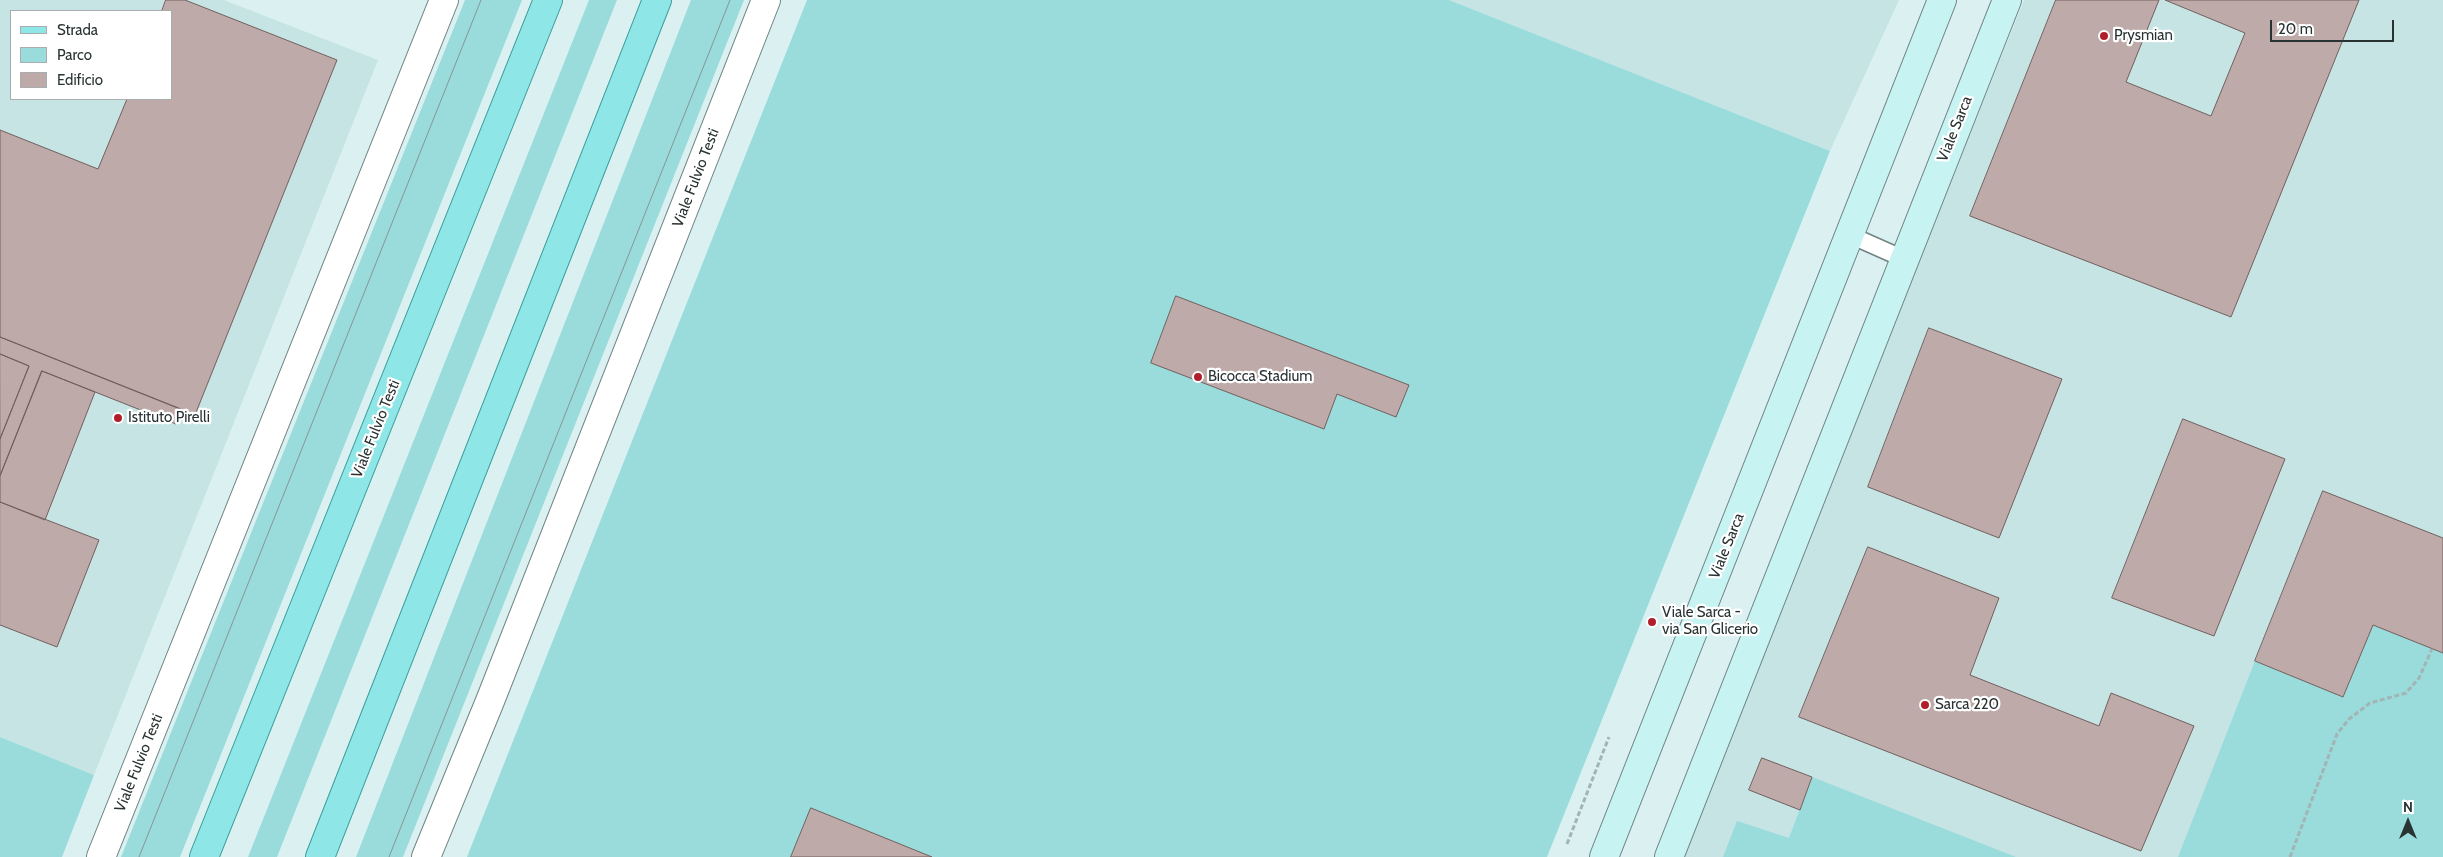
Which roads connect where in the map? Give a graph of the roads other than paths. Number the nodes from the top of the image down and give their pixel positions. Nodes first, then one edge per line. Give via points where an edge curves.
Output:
1 (444, 0) edge
2 (548, 0) edge
3 (658, 0) edge
4 (766, 0) edge
5 (1942, 0) edge
6 (2007, 0) edge
7 (1850, 235) junction
8 (1904, 259) junction
9 (101, 857) edge
10 (204, 857) edge
11 (320, 857) edge
12 (426, 857) edge
13 (1604, 857) edge
14 (1669, 857) edge

1 - 9 street, Viale Fulvio Testi
2 - 10 main road, Viale Fulvio Testi
3 - 11 main road
4 - 12 street, Viale Fulvio Testi
5 - 7 street, Viale Sarca
6 - 8 street, Viale Sarca
7 - 8 lane
7 - 13 street, Viale Sarca
8 - 14 street, Viale Sarca

